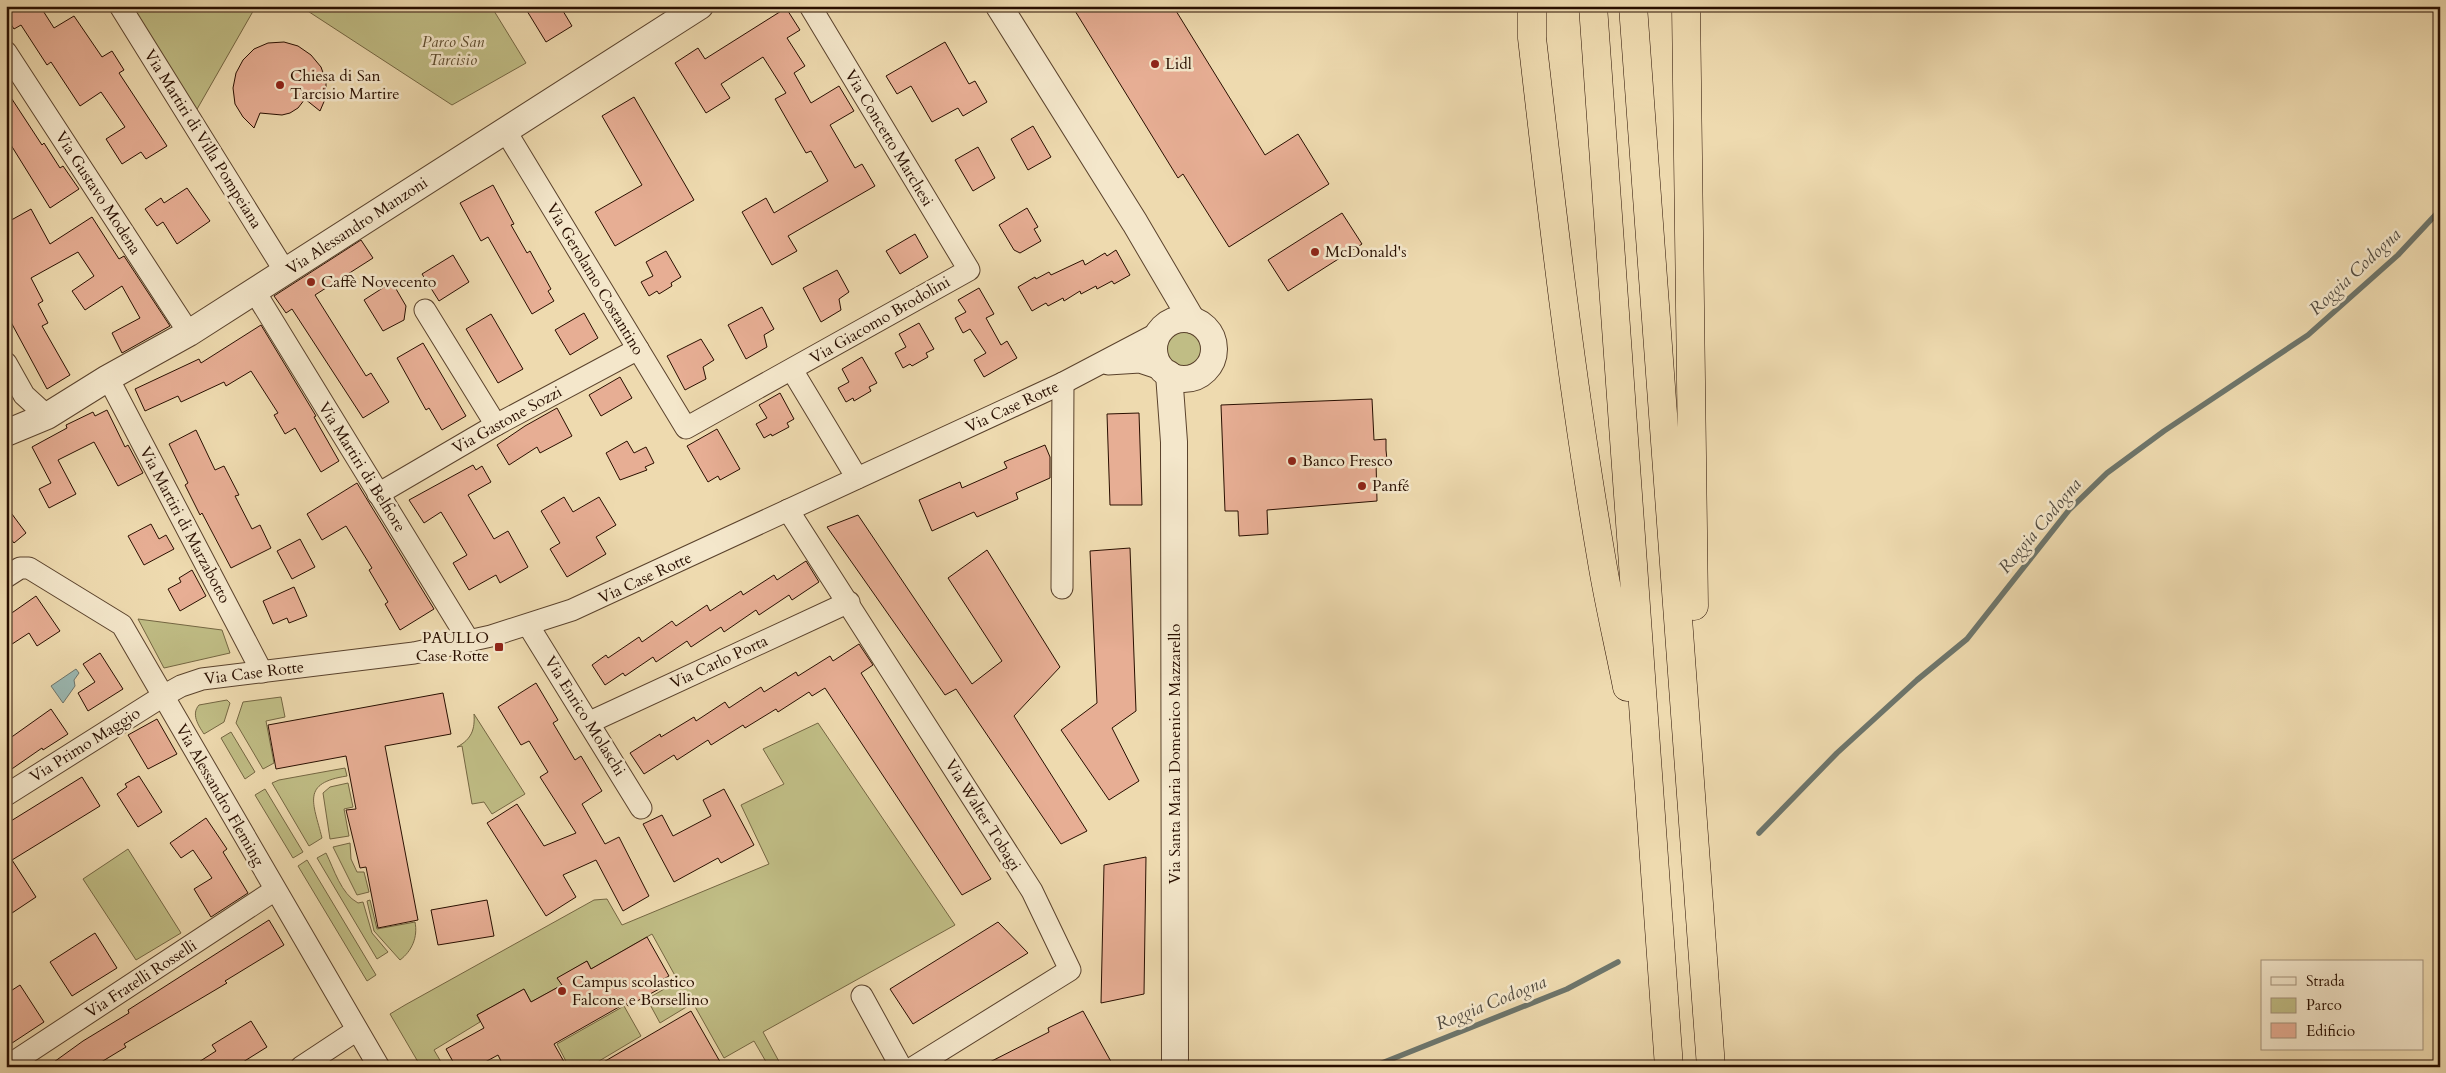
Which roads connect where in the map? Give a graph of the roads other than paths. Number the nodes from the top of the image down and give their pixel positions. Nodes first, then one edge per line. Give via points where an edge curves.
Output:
1 (120, 6) edge
2 (700, 6) edge
3 (810, 6) edge
4 (999, 6) edge
5 (1532, 6) edge
6 (1592, 6) edge
7 (1633, 6) edge
8 (1686, 6) edge
9 (6, 52) edge
10 (505, 130) junction
11 (1157, 263) junction
12 (969, 270) joint
13 (286, 273) junction
14 (255, 292) junction
15 (424, 310) dead end
16 (1192, 320) junction
17 (1161, 331) junction
18 (189, 333) junction
19 (638, 349) junction
20 (6, 363) edge
21 (1098, 366) junction
22 (792, 370) junction
23 (1166, 372) junction
24 (1198, 376) junction
25 (108, 378) junction
26 (1063, 383) junction
27 (47, 416) junction
28 (496, 425) junction
29 (686, 428) joint
30 (6, 433) edge
31 (1174, 442) junction
32 (856, 478) junction
33 (378, 494) junction
34 (788, 510) junction
35 (13, 572) edge
36 (1062, 588) dead end
37 (849, 602) junction
38 (528, 626) junction
39 (469, 641) junction
40 (262, 672) junction
41 (163, 696) junction
42 (590, 722) junction
43 (1691, 790) junction
44 (1649, 793) junction
45 (6, 795) edge
46 (641, 808) dead end
47 (275, 890) junction
48 (862, 996) dead end
49 (356, 1030) junction
50 (6, 1067) edge
51 (301, 1067) edge
52 (379, 1067) edge
53 (901, 1067) edge
54 (914, 1067) edge
55 (1175, 1067) edge
56 (1669, 1067) edge
57 (1711, 1067) edge

1 - 13 street, Via Martiri di Villa Pompeiana
2 - 10 street, Via Alessandro Manzoni
3 - 12 street, Via Concetto Marchesi
4 - 11 street via 1135,222
5 - 44 highway via 1532,38 1555,241 1578,403 1602,563
6 - 44 highway
7 - 43 highway
8 - 43 highway via 1694,577
9 - 18 street, Via Gustavo Modena
10 - 13 street, Via Alessandro Manzoni
10 - 19 street, Via Gerolamo Costantino
11 - 16 street
11 - 17 street via 1165,291
12 - 22 street, Via Giacomo Brodolini
13 - 14 street, Via Alessandro Manzoni
14 - 18 street, Via Alessandro Manzoni
14 - 33 street, Via Martiri di Belfiore
15 - 28 street
16 - 17 street via 1175,321
16 - 24 street via 1206,328 1214,346 1212,361
17 - 21 street, Via Case Rotte
17 - 23 street via 1155,353
18 - 25 street, Via Alessandro Manzoni
19 - 28 street, Via Gastone Sozzi
19 - 29 street, Via Gerolamo Costantino
20 - 27 street via 24,395
21 - 23 street, Via Case Rotte via 1135,362
21 - 26 street, Via Case Rotte
22 - 29 street, Via Giacomo Brodolini
22 - 32 street, Via Giacomo Brodolini
23 - 24 street via 1184,379
23 - 31 street, Via Santa Maria Domenico Mazzarello
24 - 31 street, Via Santa Maria Domenico Mazzarello via 1184,404
25 - 27 street, Via Alessandro Manzoni
25 - 40 street, Via Martiri di Marzabotto
26 - 32 street, Via Case Rotte
26 - 36 street
27 - 30 street, Via Alessandro Manzoni
28 - 33 street, Via Gastone Sozzi
31 - 55 street, Via Santa Maria Domenico Mazzarello
32 - 34 street, Via Case Rotte
33 - 39 street, Via Martiri di Belfiore
34 - 37 street, Via Walter Tobagi
34 - 38 street, Via Case Rotte via 598,600
35 - 41 street, Via Alessandro Fleming via 29,568 122,625
37 - 42 street, Via Carlo Porta
37 - 54 street, Via Walter Tobagi via 1032,891 1070,970
38 - 39 street, Via Case Rotte
38 - 42 street, Via Enrico Molaschi
39 - 40 street, Via Case Rotte via 396,656
40 - 41 street, Via Case Rotte via 196,681
41 - 45 street, Via Primo Maggio
41 - 47 street, Via Alessandro Fleming
42 - 46 street, Via Enrico Molaschi
43 - 57 highway
44 - 56 highway
47 - 49 street, Via Alessandro Fleming
47 - 50 street, Via Fratelli Rosselli
48 - 53 street
49 - 51 street
49 - 52 street, Via Alessandro Fleming

